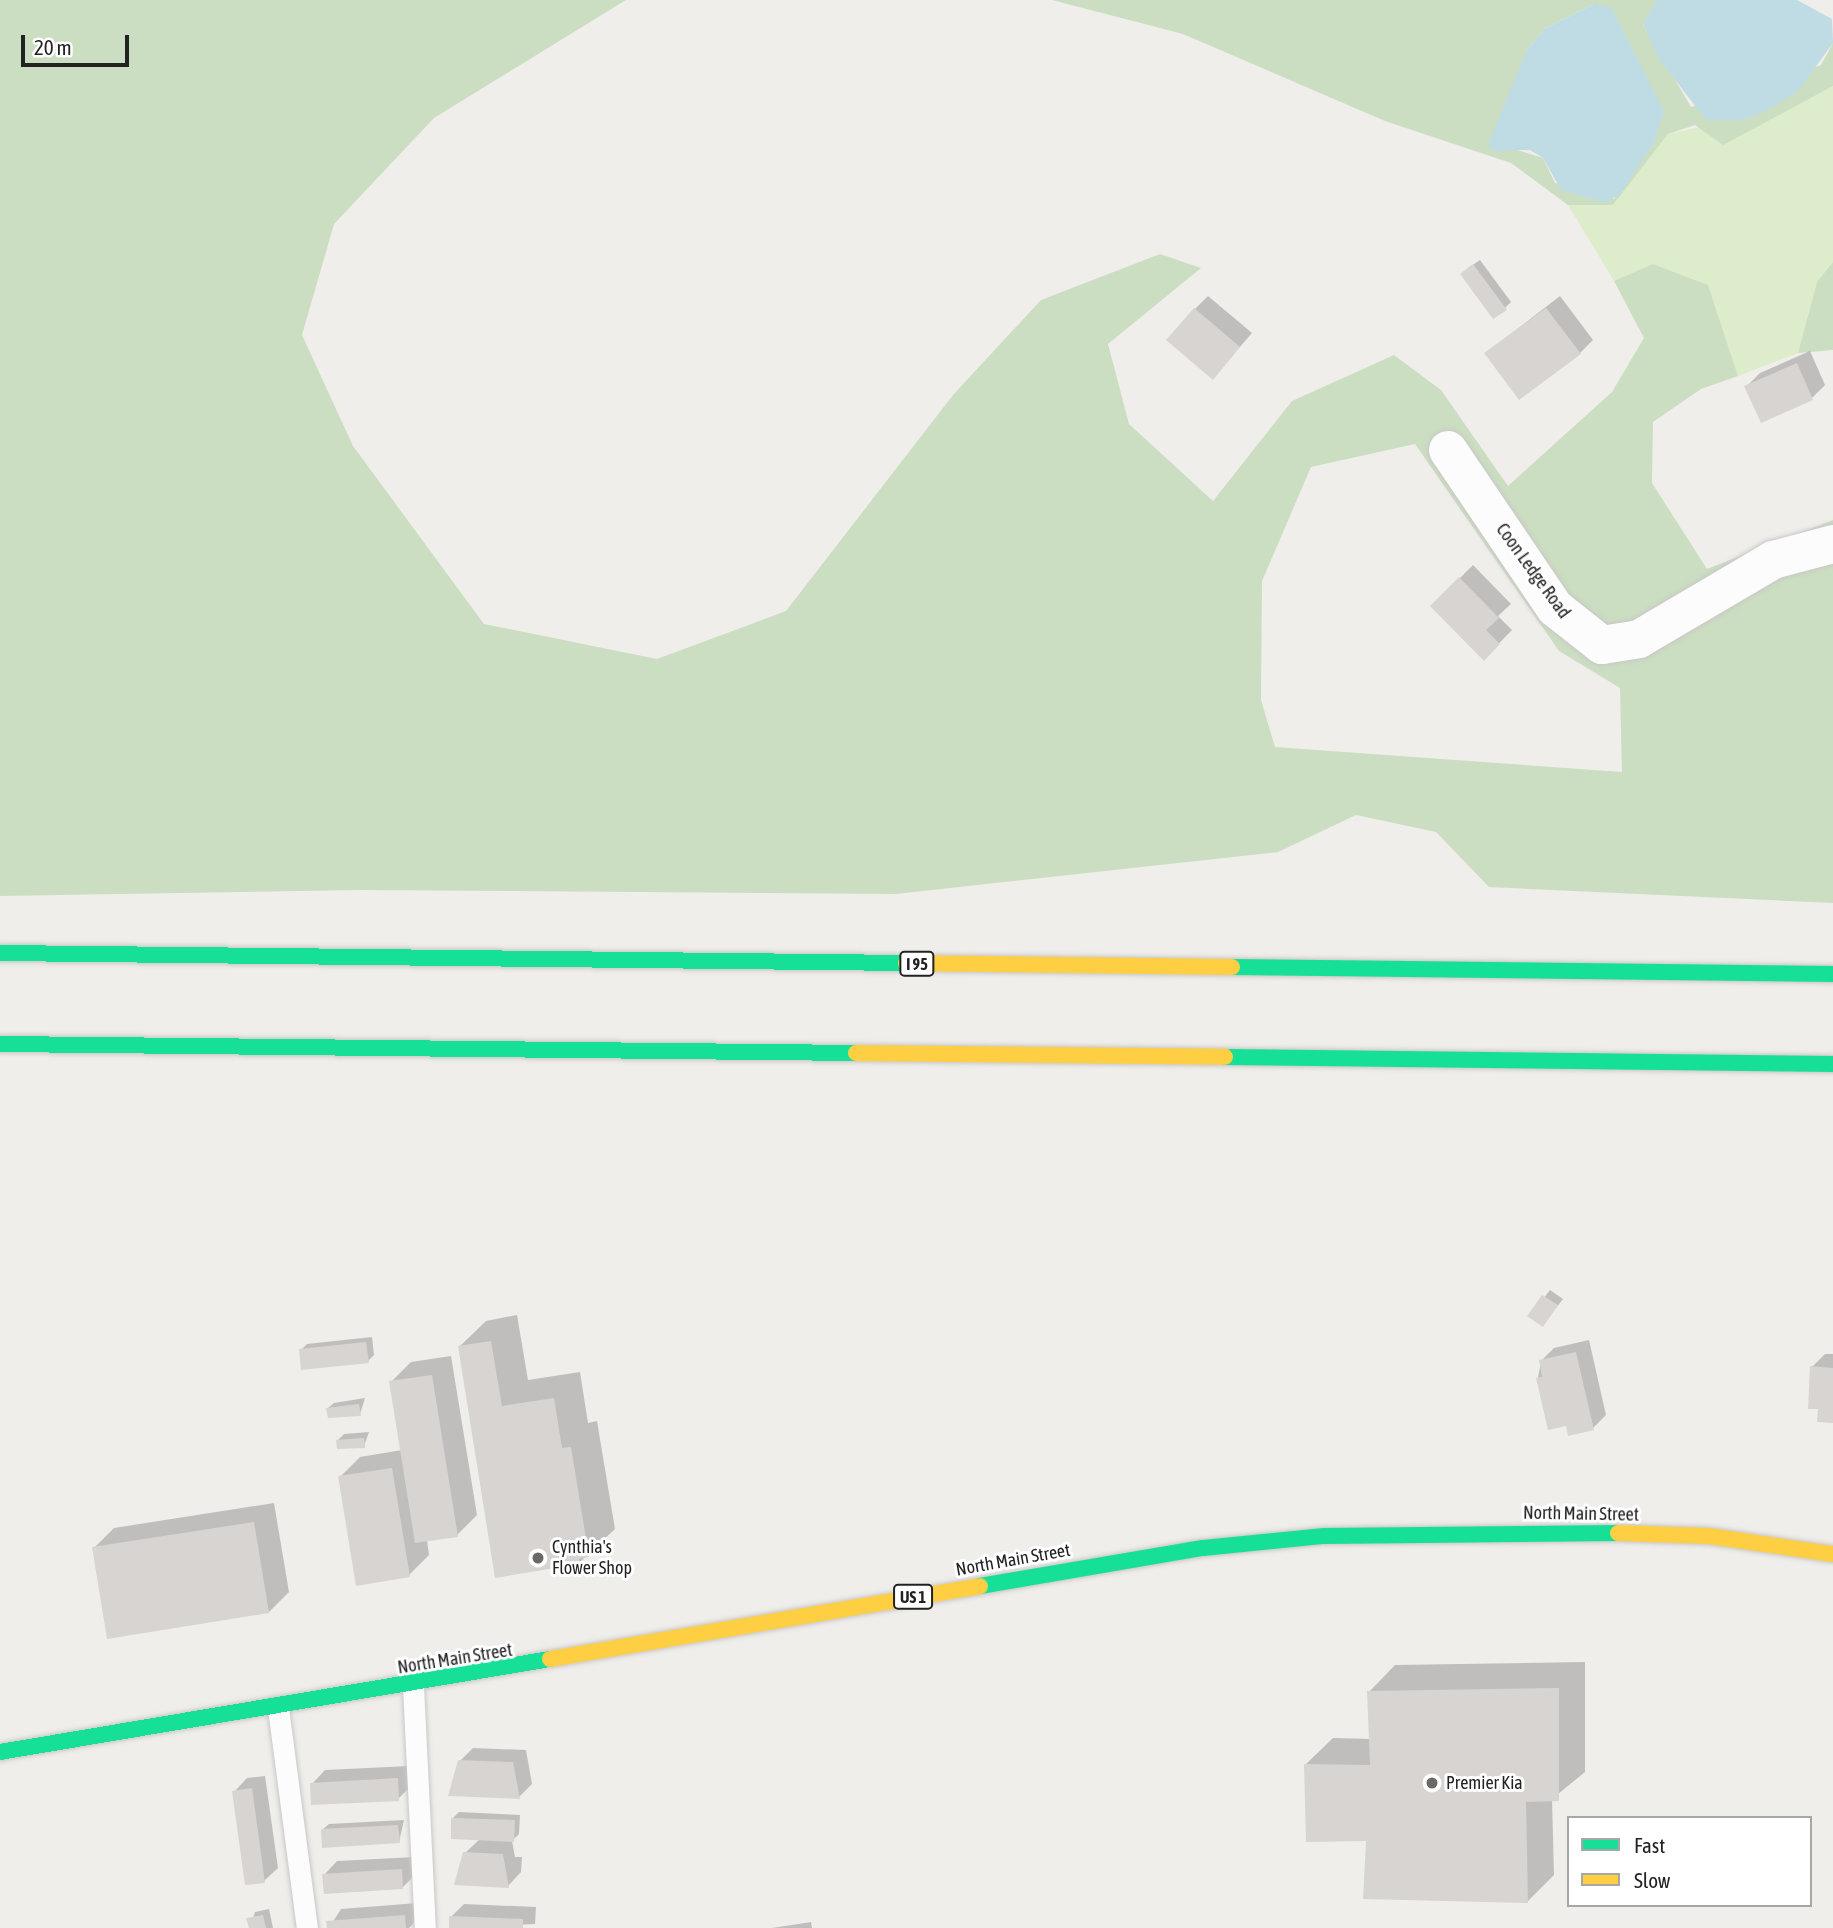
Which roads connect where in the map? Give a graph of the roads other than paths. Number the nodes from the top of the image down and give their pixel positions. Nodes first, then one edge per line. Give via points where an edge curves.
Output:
1 (1448, 450) dead end
2 (1833, 544) edge
3 (0, 953) edge
4 (1833, 974) edge
5 (0, 1044) edge
6 (1833, 1064) edge
7 (1833, 1554) edge
8 (413, 1686) junction
9 (278, 1708) junction
10 (0, 1752) edge
11 (307, 1928) edge
12 (425, 1928) edge

1 - 2 street, Coon Ledge Road via 1555,608 1602,645 1639,639 1773,560
3 - 4 main road, I 95
5 - 6 main road
7 - 8 main road, North Main Street / US 1 via 1696,1536 1324,1536 981,1584
8 - 9 main road, North Main Street / US 1
8 - 12 lane
9 - 10 main road, North Main Street / US 1
9 - 11 lane

